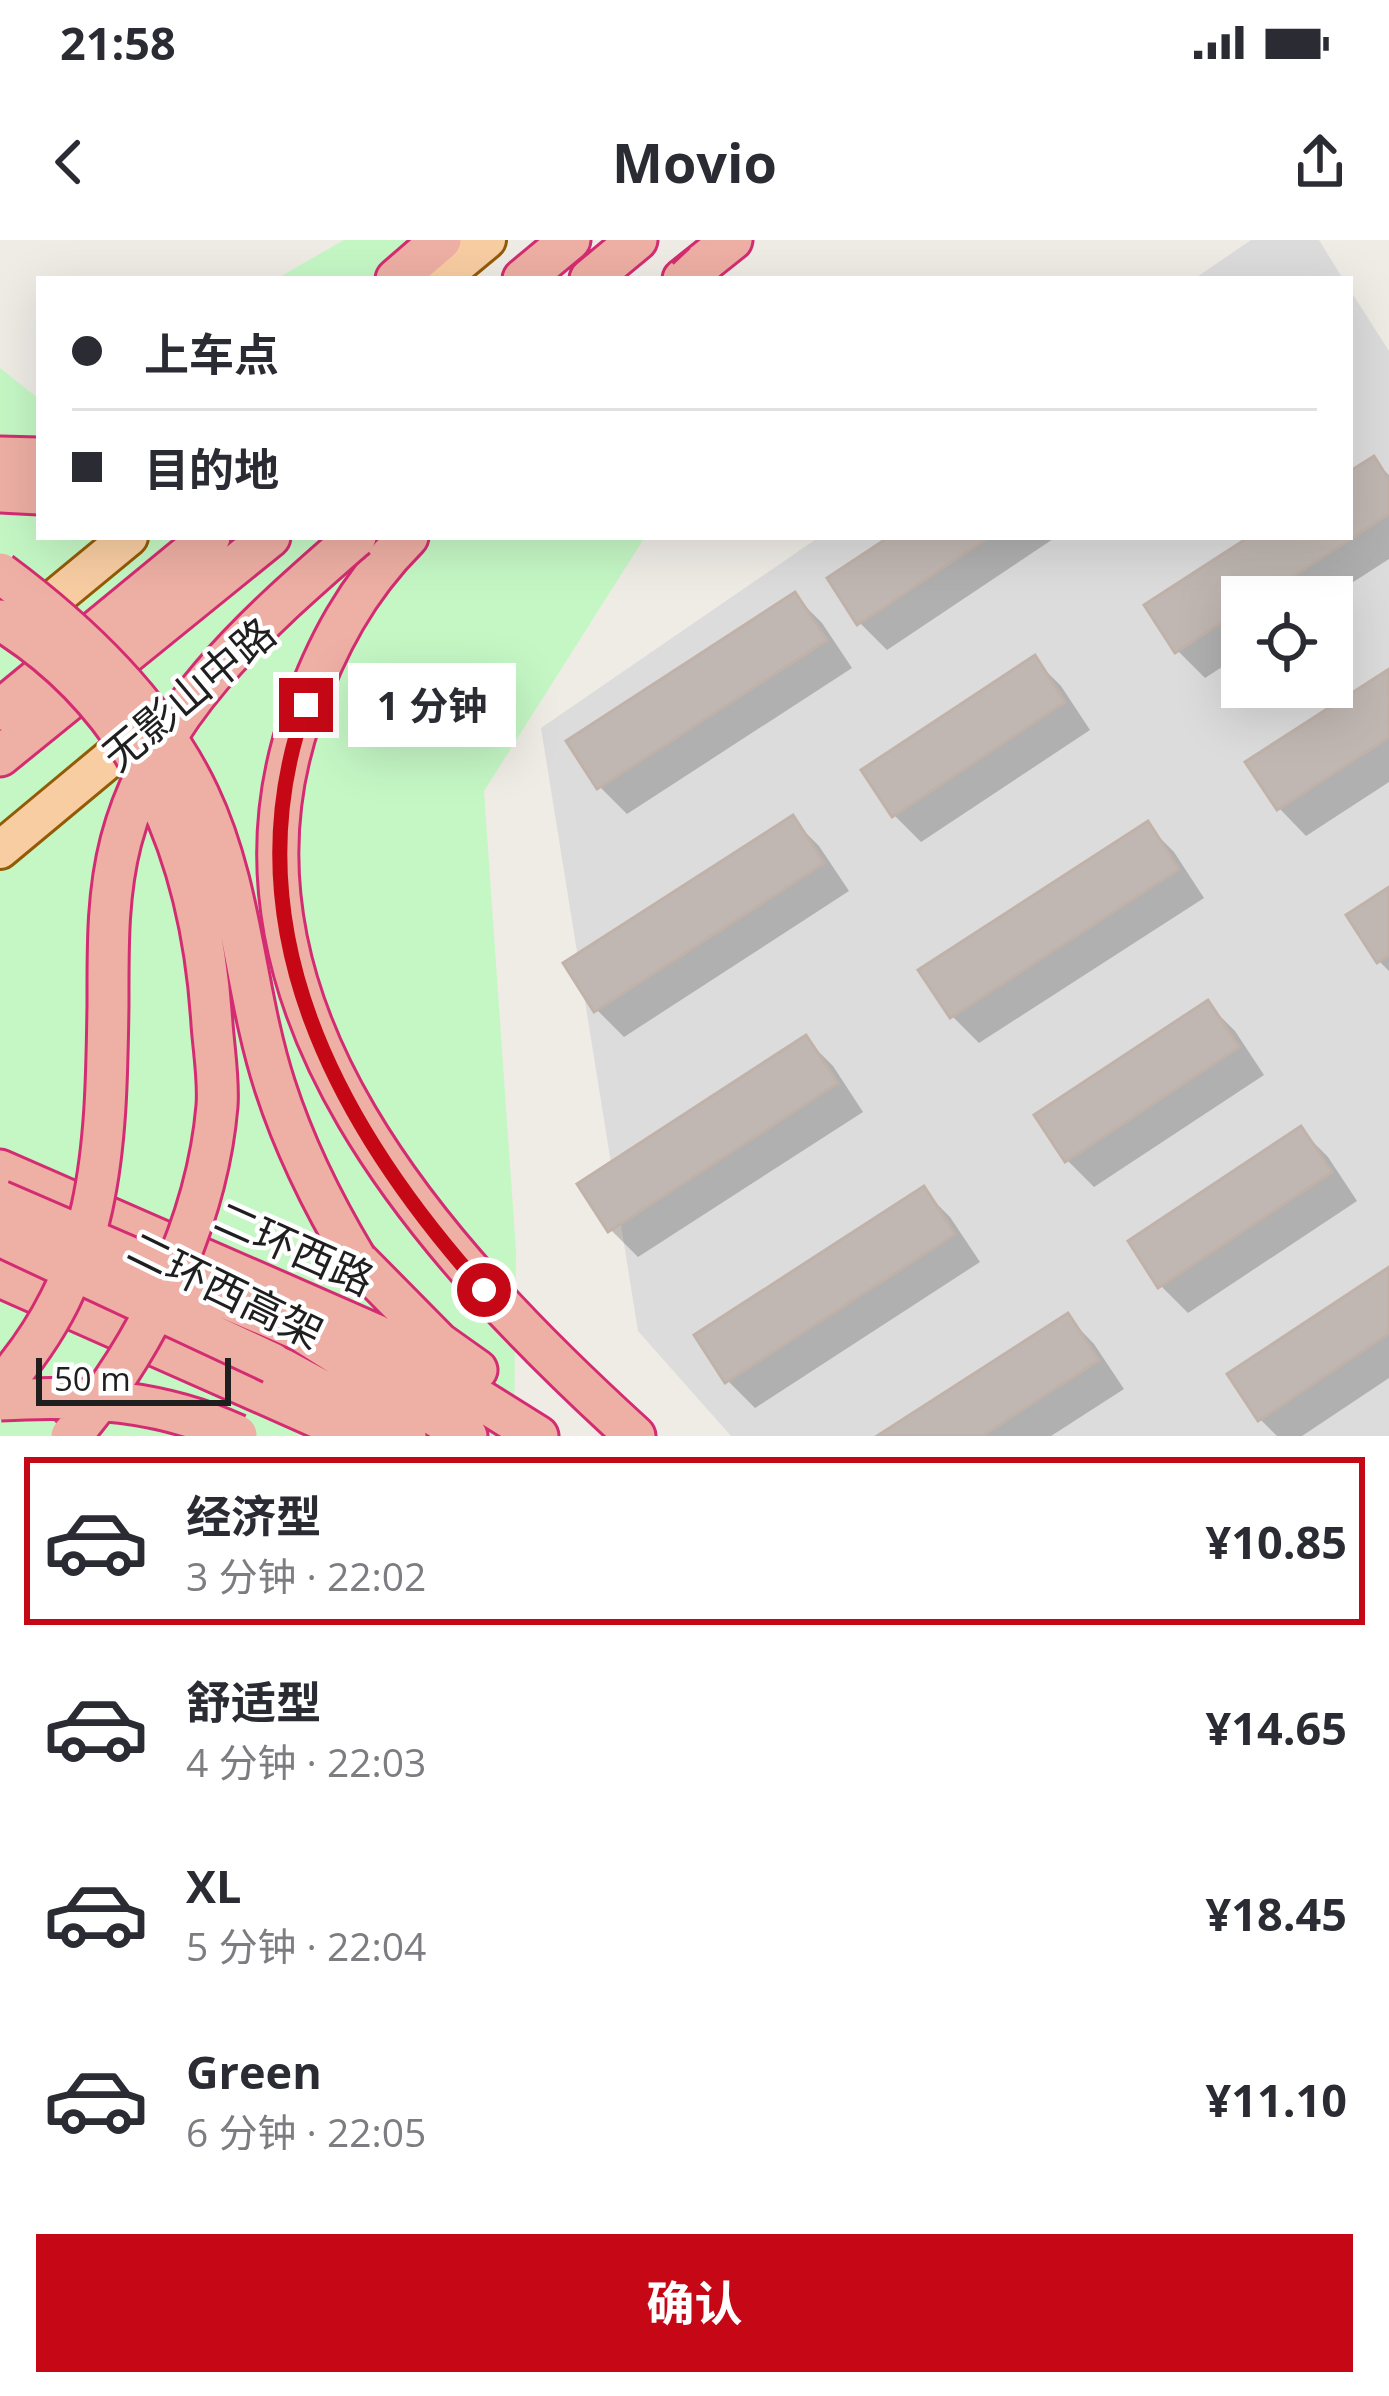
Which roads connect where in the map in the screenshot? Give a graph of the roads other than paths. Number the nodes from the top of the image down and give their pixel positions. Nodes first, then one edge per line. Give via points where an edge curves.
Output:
1 (441, 240) edge
2 (487, 240) edge
3 (570, 240) edge
4 (638, 240) edge
5 (399, 276) edge
6 (444, 276) edge
7 (527, 276) edge
8 (594, 276) edge
9 (0, 457) edge
10 (36, 458) edge
11 (0, 492) edge
12 (36, 494) edge
13 (125, 540) edge
14 (206, 540) edge
15 (266, 540) edge
16 (353, 540) edge
17 (372, 540) edge
18 (405, 540) edge
19 (0, 573) edge
20 (0, 620) edge
21 (0, 644) edge
22 (0, 710) edge
23 (0, 756) edge
24 (0, 850) edge
25 (0, 1170) edge
26 (0, 1201) edge
27 (0, 1236) edge
28 (0, 1277) edge
29 (0, 1387) edge
30 (0, 1400) edge
31 (71, 1436) edge
32 (239, 1436) edge
33 (359, 1436) edge
34 (406, 1436) edge
35 (467, 1436) edge
36 (538, 1436) edge
37 (569, 1436) edge
38 (635, 1436) edge

1 - 5 highway
2 - 6 main road
3 - 7 highway
4 - 8 highway
9 - 10 highway
11 - 12 highway
13 - 21 main road
14 - 22 highway, bridge
15 - 23 highway, bridge
16 - 29 highway, bridge via 196,688 122,837 109,900 107,1067 92,1207 71,1285 36,1346
17 - 24 main road, 无影山中路
18 - 38 highway via 358,594 321,662 291,747 277,859 295,974 363,1130 427,1225 514,1322
19 - 37 highway, bridge via 109,667 198,793 228,872 274,1084 318,1196 356,1259 440,1343
20 - 31 highway, bridge via 79,679 135,755 188,862 210,994 217,1104 182,1250 116,1384
25 - 36 highway, 二环西路 via 375,1334
26 - 35 highway, 二环西高架, bridge via 299,1330
27 - 34 highway, 二环西高架, bridge
28 - 33 highway
30 - 32 highway, bridge via 101,1398 198,1417

